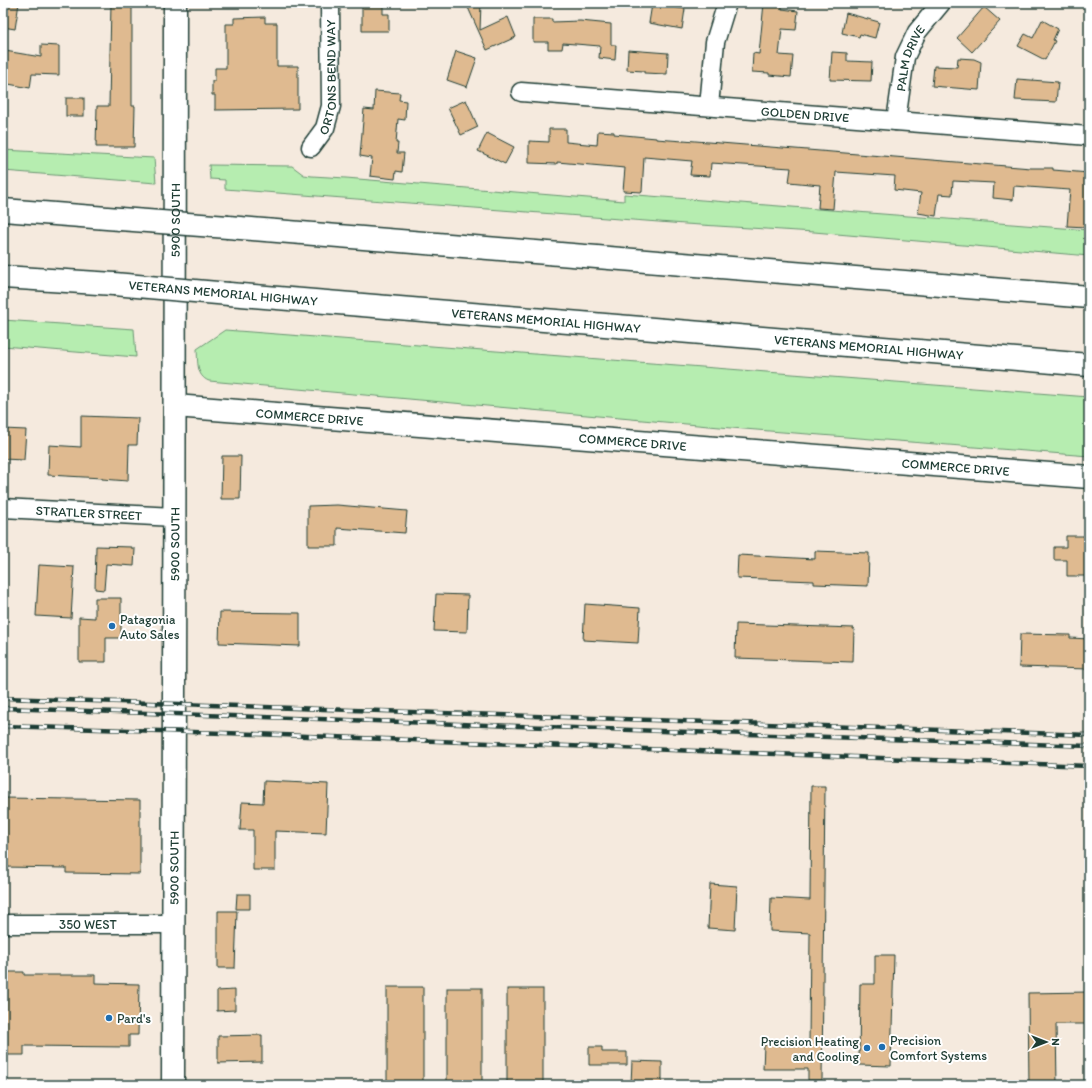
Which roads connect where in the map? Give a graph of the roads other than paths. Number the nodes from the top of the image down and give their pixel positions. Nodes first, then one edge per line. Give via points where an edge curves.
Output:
1 (175, 3) edge
2 (329, 3) edge
3 (727, 3) edge
4 (940, 3) edge
5 (521, 92) dead end
6 (709, 106) junction
7 (896, 121) junction
8 (1089, 136) edge
9 (311, 147) dead end
10 (3, 210) edge
11 (3, 277) edge
12 (1089, 297) edge
13 (1089, 365) edge
14 (176, 406) junction
15 (1089, 477) edge
16 (3, 508) edge
17 (174, 516) junction
18 (3, 924) edge
19 (174, 924) junction
20 (173, 1085) edge

1 - 14 main road, 5900 SOUTH
2 - 9 street, ORTONS BEND WAY via 331,106 325,128
3 - 6 street via 715,42
4 - 7 street, PALM DRIVE via 917,32 905,57
5 - 6 street, GOLDEN DRIVE
6 - 7 street, GOLDEN DRIVE
7 - 8 street, GOLDEN DRIVE
10 - 12 main road, bridge
11 - 13 main road, VETERANS MEMORIAL HIGHWAY, bridge
14 - 15 main road, COMMERCE DRIVE
14 - 17 main road, 5900 SOUTH
16 - 17 street, STRATLER STREET
17 - 19 main road, 5900 SOUTH
18 - 19 street, 350 WEST
19 - 20 main road, 5900 SOUTH

